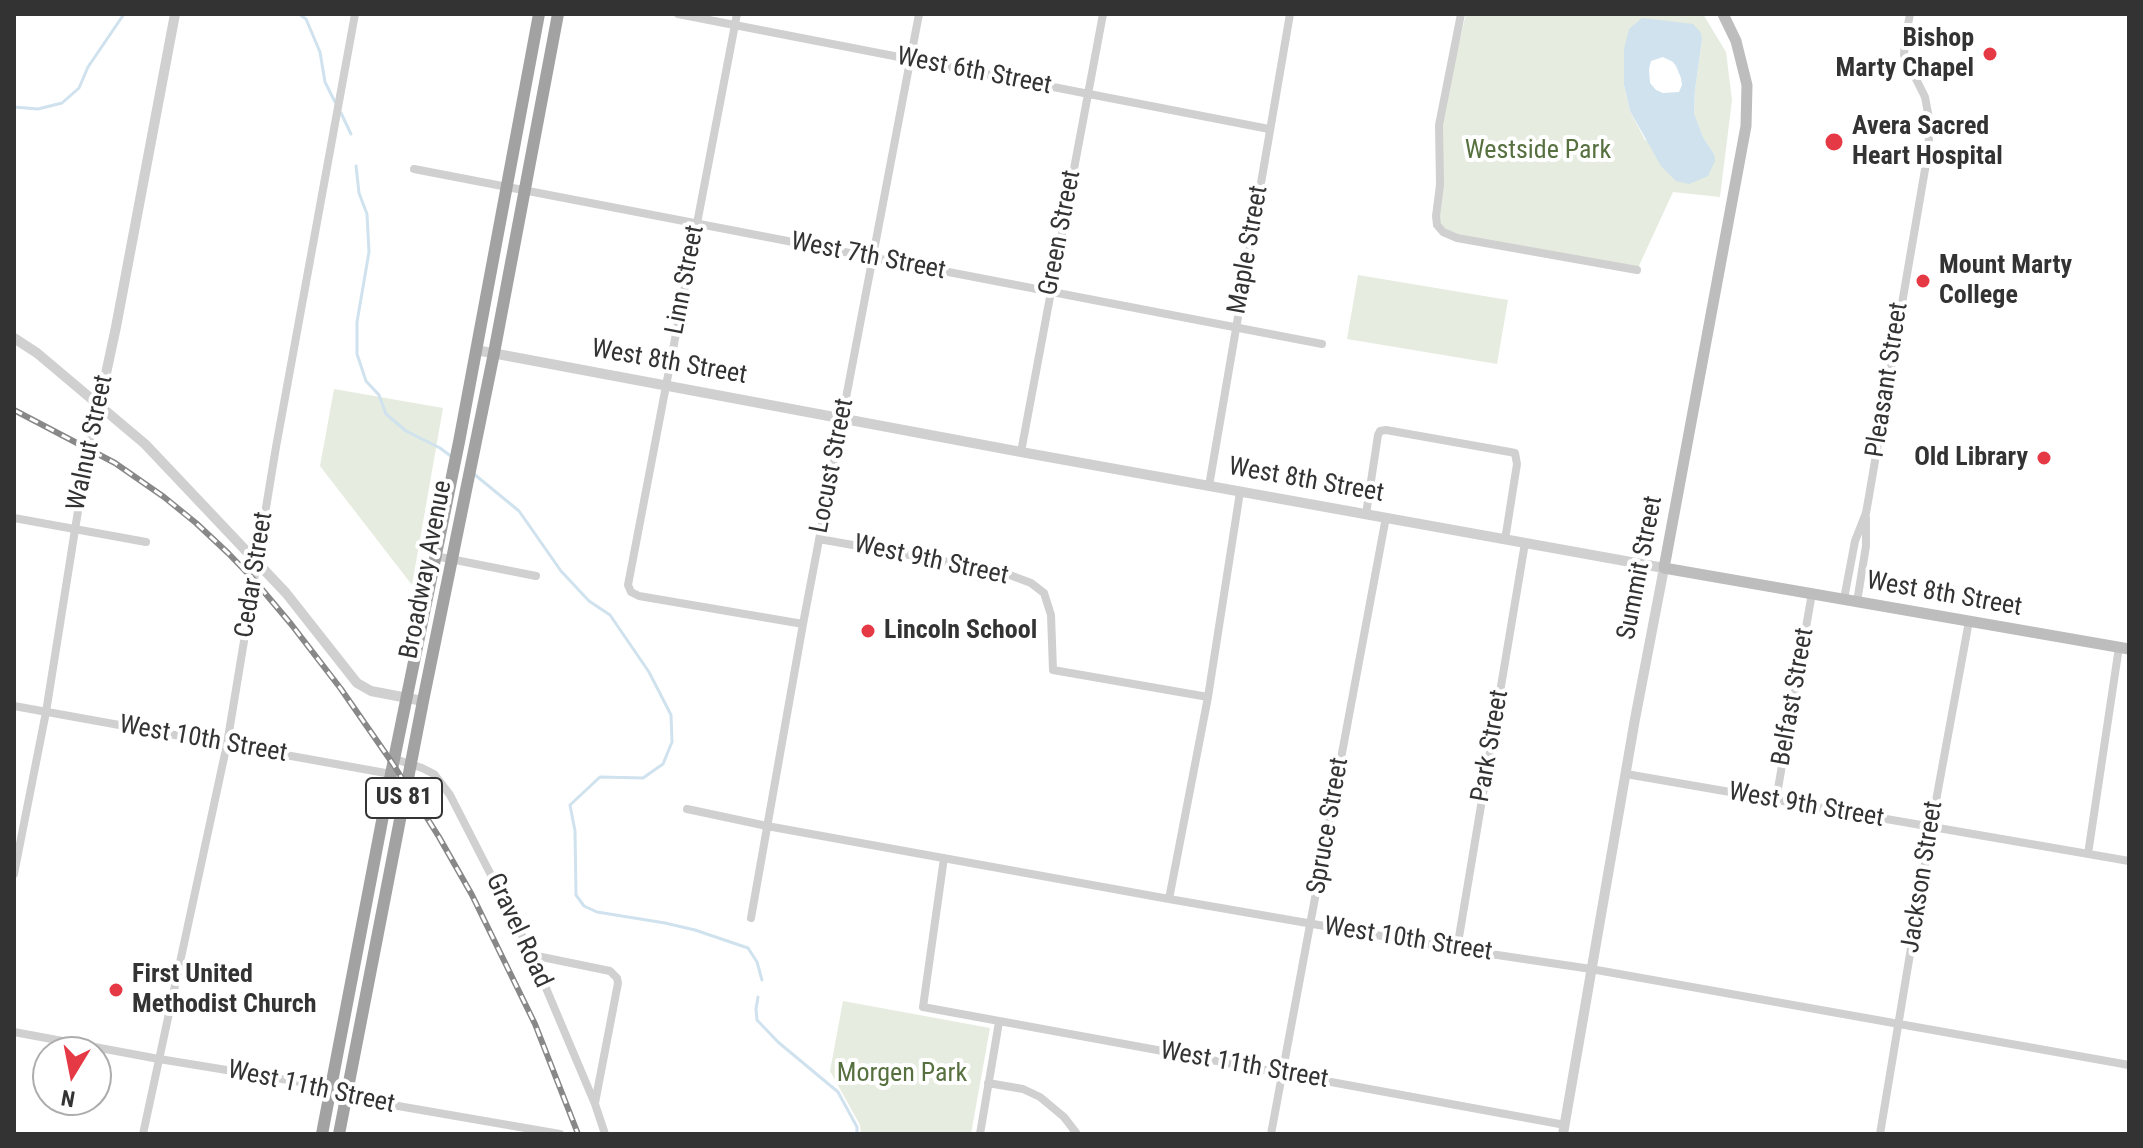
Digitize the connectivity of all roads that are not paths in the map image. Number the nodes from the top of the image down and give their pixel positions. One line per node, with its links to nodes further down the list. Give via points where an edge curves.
1 (175, 14): 30 (street, Walnut Street)
2 (355, 14): 46 (street, Cedar Street)
3 (539, 14): 18 (highway, Broadway Avenue / US 81)
4 (558, 14): 19 (highway, Broadway Avenue / US 81)
5 (678, 14): 13 (street, West 6th Street)
6 (737, 14): 13 (street, Linn Street)
7 (919, 14): 14 (street, Locust Street)
8 (1103, 14): 15 (street, Green Street)
9 (1290, 14): 16 (street, Maple Street)
10 (1461, 14): 22 (street, via 1439,125 1437,225 1457,238)
11 (1723, 14): 47 (main road, Summit Street, via 1747,85 1746,126)
12 (1910, 14): 35 (street, Pleasant Street, via 1904,55 1925,97 1928,152)
13 (735, 25): 14 (street, West 6th Street); 20 (street, Linn Street)
14 (910, 59): 15 (street, West 6th Street); 21 (street, Locust Street)
15 (1088, 94): 16 (street, West 6th Street); 23 (street, Green Street)
16 (1269, 129): 24 (street, Maple Street)
17 (414, 169): 18 (street, West 7th Street)
18 (506, 187): 19 (street, West 7th Street); 27 (highway, Broadway Avenue / US 81)
19 (524, 190): 20 (street, West 7th Street); 28 (highway, Broadway Avenue / US 81)
20 (696, 224): 21 (street, West 7th Street); 29 (street, Linn Street)
21 (872, 257): 23 (street, West 7th Street); 31 (street, Locust Street)
22 (1637, 270)
23 (1050, 292): 24 (street, West 7th Street); 32 (street, Green Street)
24 (1236, 329): 26 (street, West 7th Street); 33 (street, Maple Street)
25 (14, 338): 30 (street)
26 (1322, 344)
27 (476, 350): 28 (street, West 8th Street); 44 (highway, Broadway Avenue / US 81)
28 (494, 353): 29 (street, West 8th Street); 45 (highway, Broadway Avenue / US 81)
29 (666, 385): 31 (street, West 8th Street); 52 (street, Linn Street, via 628,585 631,592)
30 (99, 406): 39 (street, Walnut Street); 46 (street, via 145,444)
31 (843, 418): 32 (street, West 8th Street); 40 (street, Locust Street)
32 (1021, 452): 33 (street, West 8th Street)
33 (1209, 486): 34 (street, West 8th Street)
34 (1240, 492): 36 (street, West 8th Street); 55 (street)
35 (1866, 513): 50 (street, Pleasant Street, via 1866,546); 50 (street, Pleasant Street, via 1855,541)
36 (1366, 514): 37 (street, West 8th Street); 41 (street, via 1380,431 1515,453)
37 (1386, 517): 41 (street, West 8th Street); 74 (street, Spruce Street)
38 (14, 518): 39 (street)
39 (74, 528): 42 (street); 58 (street, Walnut Street)
40 (819, 539): 52 (street, Locust Street); 55 (street, West 9th Street, via 999,571 1031,583 1044,593 1051,615 1053,670)
41 (1505, 540): 43 (street, West 8th Street)
42 (146, 542)
43 (1525, 543): 47 (street, West 8th Street); 75 (street, Park Street)
44 (435, 556): 45 (street); 54 (highway, Broadway Avenue / US 81)
45 (452, 559): 48 (street); 56 (highway, Broadway Avenue / US 81)
46 (257, 561): 54 (street, via 357,683); 59 (street, Cedar Street)
47 (1664, 568): 49 (main road, West 8th Street); 63 (street, Summit Street)
48 (536, 576)
49 (1812, 593): 50 (main road, West 8th Street); 64 (street, Belfast Street)
50 (1851, 601): 51 (main road, West 8th Street)
51 (1969, 621): 53 (main road, West 8th Street); 67 (street, Jackson Street)
52 (803, 624): 66 (street, Locust Street)
53 (2124, 648): 68 (street)
54 (407, 697): 56 (street); 60 (highway, Broadway Avenue / US 81)
55 (1208, 697): 72 (street)
56 (423, 701): 61 (highway, Broadway Avenue / US 81)
57 (14, 706): 58 (street, West 10th Street)
58 (46, 712): 59 (street, West 10th Street); 71 (street, Walnut Street)
59 (227, 744): 62 (street, West 10th Street); 81 (street, Cedar Street)
60 (395, 759): 61 (street, Gravel Road); 62 (highway, Broadway Avenue / US 81)
61 (411, 765): 76 (street, Gravel Road, via 434,774 450,795); 86 (highway, Broadway Avenue / US 81)
62 (391, 774): 85 (highway, Broadway Avenue / US 81)
63 (1626, 774): 64 (street, West 9th Street); 77 (street, Summit Street)
64 (1776, 800): 67 (street, West 9th Street)
65 (687, 809): 66 (street, West 10th Street)
66 (767, 826): 69 (street, West 10th Street); 73 (street, Locust Street)
67 (1931, 828): 68 (street, West 9th Street); 79 (street, Jackson Street)
68 (2088, 854): 70 (street, West 9th Street)
69 (944, 858): 72 (street, West 10th Street); 78 (street, West 11th Street, via 923,1007)
70 (2129, 861)
71 (14, 874)
72 (1169, 899): 74 (street, West 10th Street)
73 (751, 918)
74 (1311, 924): 75 (street, West 10th Street); 83 (street, Spruce Street)
75 (1457, 949): 77 (street, West 10th Street)
76 (532, 955): 87 (street, Gravel Road); 87 (street, via 610,971 617,978)
77 (1591, 969): 79 (street, West 10th Street); 88 (street, Summit Street)
78 (999, 1022): 83 (street, West 11th Street); 84 (street)
79 (1899, 1025): 82 (street, West 10th Street); 98 (street, Jackson Street)
80 (14, 1032): 81 (street, West 11th Street)
81 (159, 1059): 85 (street, West 11th Street); 90 (street, Cedar Street)
82 (2129, 1065)
83 (1282, 1073): 88 (street, West 11th Street); 97 (street, Spruce Street)
84 (988, 1083): 95 (street); 96 (street, via 1040,1097)
85 (331, 1087): 86 (street, West 11th Street); 91 (highway, Broadway Avenue / US 81)
86 (346, 1097): 92 (highway, Broadway Avenue / US 81); 93 (street, West 11th Street)
87 (595, 1104): 89 (street, Gravel Road)
88 (1564, 1130)
89 (604, 1133): 94 (street)
90 (143, 1134)
91 (322, 1134)
92 (339, 1134)
93 (560, 1134)
94 (592, 1134)
95 (980, 1134)
96 (1077, 1134)
97 (1271, 1134)
98 (1880, 1134)

